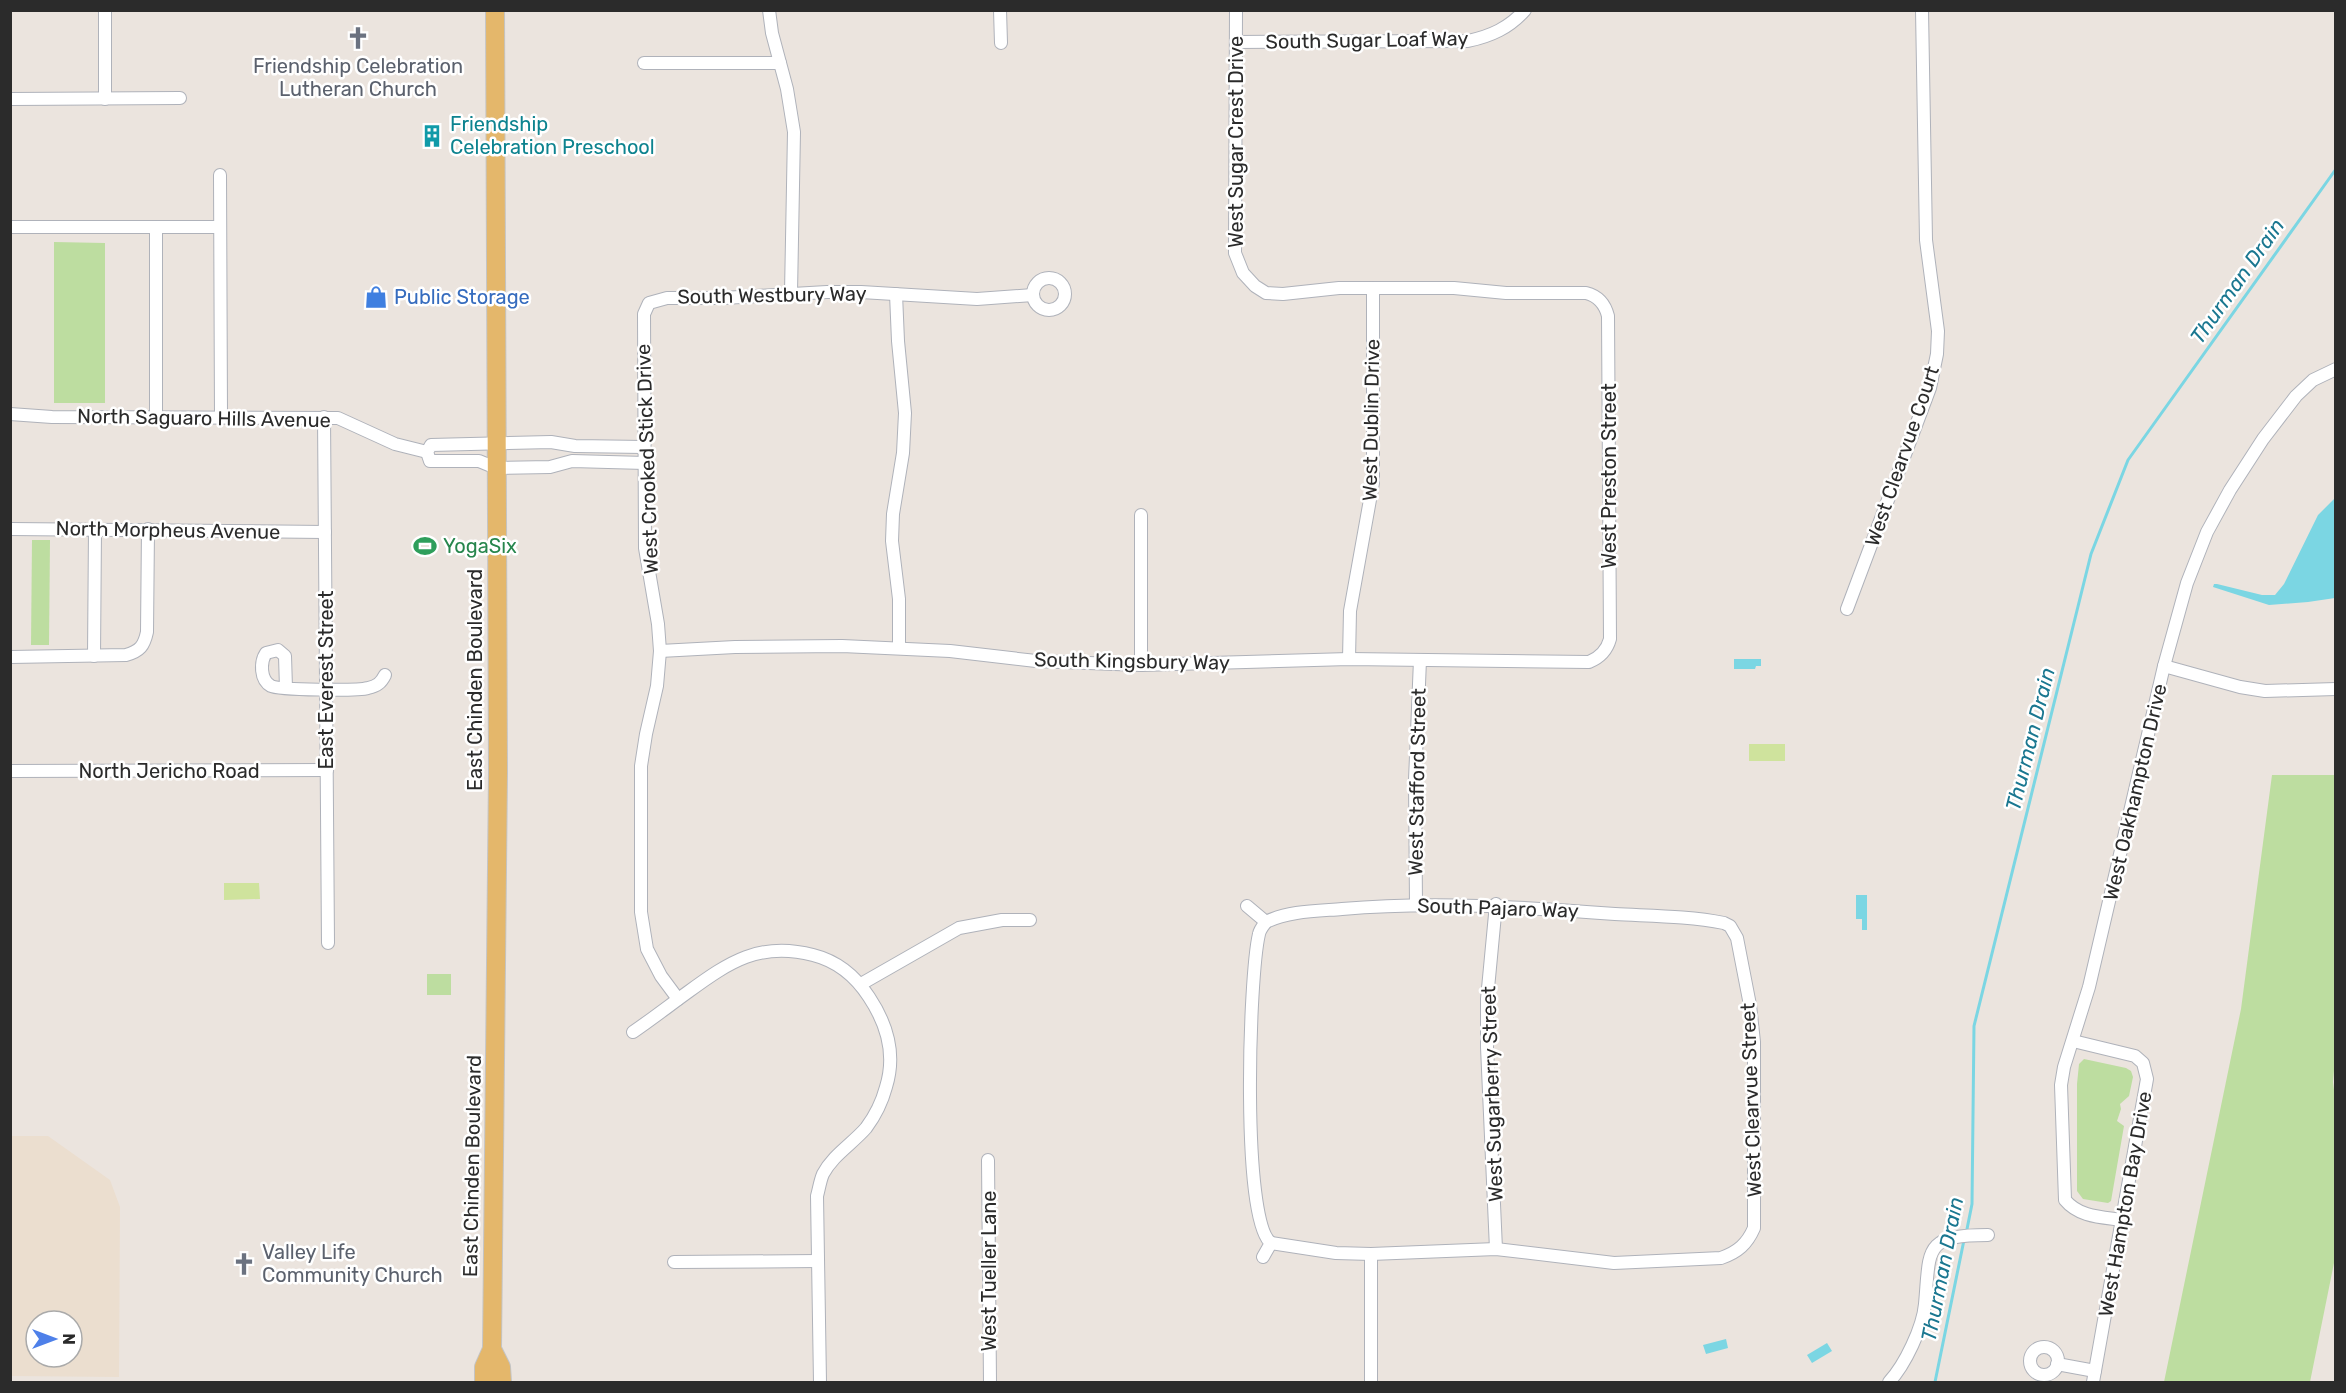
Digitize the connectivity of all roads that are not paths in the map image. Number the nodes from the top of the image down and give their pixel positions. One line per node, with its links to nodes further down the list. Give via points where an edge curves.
1 (105, 10): 14 (street)
2 (495, 10): 29 (main road, East Chinden Boulevard)
3 (770, 10): 11 (street)
4 (1000, 10): 9 (street)
5 (1236, 10): 8 (street, West Sugar Crest Drive)
6 (1525, 10): 8 (street, South Sugar Loaf Way, via 1501,30 1468,41)
7 (1922, 10): 39 (street, West Clearvue Court, via 1926,240 1937,307 1937,354 1930,388)
8 (1236, 42): 19 (street, West Sugar Crest Drive, via 1235,253 1243,273 1266,292 1283,294)
9 (1001, 44)
10 (644, 63): 11 (street)
11 (780, 63): 20 (street, via 794,132)
12 (180, 98): 14 (street)
13 (10, 99): 14 (street)
14 (105, 99)
15 (220, 175): 18 (street)
16 (10, 228): 17 (street)
17 (156, 228): 18 (street); 27 (street)
18 (220, 228): 26 (street)
19 (1373, 288): 42 (street, West Preston Street, via 1586,293 1605,306 1610,639); 45 (street, West Dublin Drive, via 1372,483 1350,611)
20 (791, 293): 21 (street, South Westbury Way); 23 (street, South Westbury Way, via 667,298)
21 (896, 294): 22 (street, South Westbury Way, via 977,299); 40 (street, via 905,413 892,541)
22 (1033, 296)
23 (649, 303): 30 (street, West Crooked Stick Drive, via 644,314)
24 (2336, 369): 48 (street, West Oakhampton Drive, via 2313,380 2296,396 2230,490 2207,532 2187,583)
25 (10, 414): 27 (street, North Saguaro Hills Avenue)
26 (221, 416): 27 (street, North Saguaro Hills Avenue); 28 (street, North Saguaro Hills Avenue)
27 (156, 417)
28 (324, 417): 31 (street, North Saguaro Hills Avenue, via 338,418 395,444); 38 (street, East Everest Street)
29 (495, 444): 30 (street, via 551,442); 31 (street, North Saguaro Hills Avenue, via 431,445); 33 (main road, East Chinden Boulevard)
30 (644, 447): 32 (street, West Crooked Stick Drive)
31 (427, 452): 33 (street, North Saguaro Hills Avenue, via 430,461 479,461)
32 (645, 463): 33 (street, via 572,461 550,467); 41 (street, West Crooked Stick Drive, via 646,560)
33 (496, 468): 75 (main road, East Chinden Boulevard, via 498,808)
34 (1141, 515): 47 (street)
35 (10, 529): 36 (street, North Morpheus Avenue)
36 (95, 529): 37 (street, North Morpheus Avenue); 43 (street)
37 (148, 529): 38 (street, North Morpheus Avenue); 43 (street, via 145,643 140,650 126,655)
38 (325, 532): 51 (street, East Everest Street)
39 (1847, 609)
40 (899, 648): 41 (street, South Kingsbury Way, via 735,646); 47 (street, South Kingsbury Way, via 1036,661)
41 (660, 651): 63 (street, West Crooked Stick Drive, via 641,766 641,912 647,949)
42 (1602, 653): 46 (street, South Kingsbury Way, via 1588,662)
43 (94, 656): 44 (street)
44 (10, 657)
45 (1349, 658): 46 (street, South Kingsbury Way); 47 (street, South Kingsbury Way)
46 (1420, 660): 56 (street, West Stafford Street, via 1415,780)
47 (1141, 665)
48 (2164, 666): 52 (street, via 2265,691); 65 (street, West Oakhampton Drive)
49 (385, 675): 51 (street, via 380,684 365,689)
50 (286, 688): 51 (street)
51 (326, 689): 53 (street, East Everest Street)
52 (2336, 689)
53 (327, 770): 54 (street, North Jericho Road); 61 (street, East Everest Street)
54 (10, 771)
55 (1496, 904): 56 (street, South Pajaro Way); 60 (street, South Pajaro Way); 70 (street, West Sugarberry Street, via 1487,999 1487,1047)
56 (1416, 905): 59 (street, South Pajaro Way, via 1322,910)
57 (1247, 906): 59 (street)
58 (1030, 920): 62 (street, via 1002,920 959,928)
59 (1266, 922): 69 (street, via 1260,932 1255,967 1249,1097 1262,1231)
60 (1730, 926): 70 (street, West Clearvue Street, via 1741,957 1754,1042 1756,1216 1749,1238 1732,1254 1721,1258 1637,1263)
61 (328, 944)
62 (861, 984): 63 (street, via 820,957 771,950 738,958); 73 (street, via 881,1014 888,1035 887,1086 879,1108 865,1128 831,1160 822,1177 818,1196)
63 (678, 999): 64 (street)
64 (633, 1032)
65 (2073, 1041): 67 (street, West Oakhampton Drive, via 2061,1085 2065,1200 2081,1213); 67 (street, West Hampton Bay Drive, via 2134,1056 2143,1063 2146,1079)
66 (988, 1160): 81 (street, West Tueller Lane)
67 (2122, 1220): 77 (street, West Hampton Bay Drive)
68 (1988, 1235): 83 (street, via 1956,1235 1938,1244 1929,1255 1923,1319)
69 (1271, 1243): 71 (street); 72 (street)
70 (1496, 1249): 71 (street)
71 (1371, 1254): 82 (street)
72 (1263, 1257)
73 (818, 1261): 74 (street); 80 (street)
74 (674, 1262)
75 (492, 1349): 78 (main road, East Chinden Boulevard, via 484,1367); 79 (main road, East Chinden Boulevard, via 501,1367)
76 (2057, 1364): 77 (street)
77 (2094, 1377)
78 (484, 1383)
79 (502, 1383)
80 (820, 1383)
81 (990, 1383)
82 (1371, 1383)
83 (1889, 1383)

